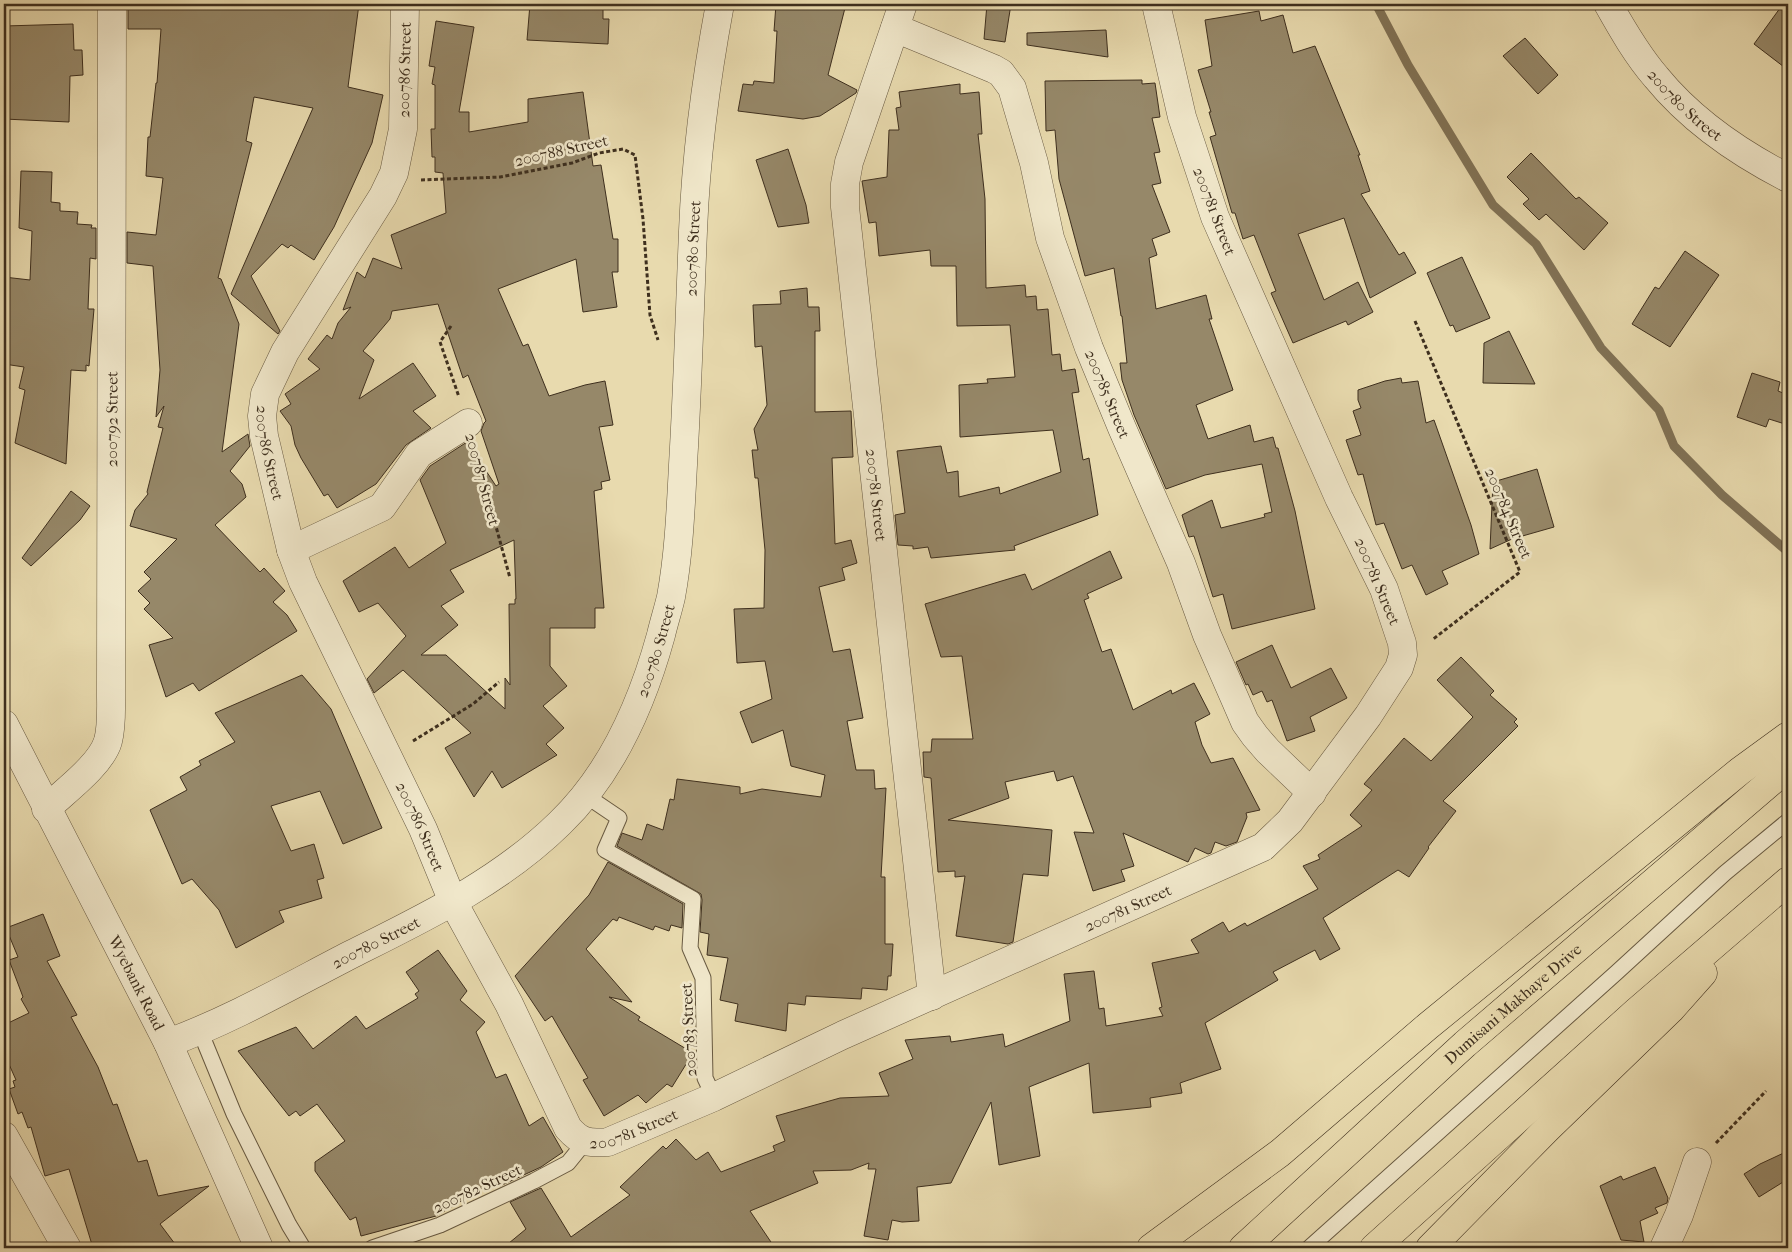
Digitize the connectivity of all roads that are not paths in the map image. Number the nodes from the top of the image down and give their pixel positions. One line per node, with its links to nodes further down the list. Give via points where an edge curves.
1 (112, 4): 15 (street, 200792 Street, via 110,727 106,748 99,760)
2 (405, 4): 9 (street, 200786 Street, via 403,129 391,180 285,352 266,394 262,416 264,436)
3 (720, 4): 14 (street, 200780 Street, via 701,126 693,228 680,519 671,597 636,709 614,753)
4 (1156, 4): 13 (street, 200781 Street, via 1182,117 1215,217 1335,489 1384,588 1402,643 1399,668)
5 (1608, 4): 7 (street, 200780 Street, via 1655,77 1688,112 1760,164)
6 (899, 16): 13 (street, 200785 Street, via 1001,73 1012,88 1063,277 1122,428 1181,563 1207,635 1245,722 1268,751); 19 (street, 200781 Street, via 849,162 845,207)
7 (1788, 178)
8 (468, 423): 9 (street, 200787 Street, via 419,454 382,507)
9 (291, 550): 18 (street, 200786 Street, via 323,625 423,829)
10 (4, 724): 15 (street, Wyebank Road)
11 (1788, 736): 30 (main road, via 1740,771 1428,1026 1280,1153)
12 (1788, 767): 31 (main road, Dumisani Makhaye Drive, via 1465,1044)
13 (1312, 793): 19 (street, 200781 Street, via 1290,822 1263,847)
14 (585, 795): 18 (street, 200780 Street, via 561,822 508,868); 22 (lane, 200783 Street, via 620,818 605,850 693,899 690,948 704,978 705,1078)
15 (46, 809): 21 (street, Wyebank Road)
16 (1788, 821): 32 (lane, via 1725,873)
17 (1783, 886): 33 (main road, via 1628,1019); 34 (main road, via 1671,1009)
18 (453, 902): 20 (street, 200780 Street); 24 (street, 200781 Street, via 509,1004 568,1128)
19 (932, 996): 22 (street, 200781 Street)
20 (200, 1032): 21 (street, 200780 Street); 28 (lane, via 234,1114 288,1225)
21 (168, 1044): 27 (street, Wyebank Road)
22 (714, 1097): 24 (street, 200781 Street, via 608,1142)
23 (4, 1136): 26 (street)
24 (585, 1142): 29 (lane, 200782 Street, via 568,1163 534,1181 440,1225)
25 (1697, 1162): 35 (street)
26 (67, 1248)
27 (259, 1248)
28 (303, 1248)
29 (372, 1248)
30 (1151, 1248)
31 (1244, 1248)
32 (1309, 1248)
33 (1374, 1248)
34 (1430, 1248)
35 (1664, 1248)

